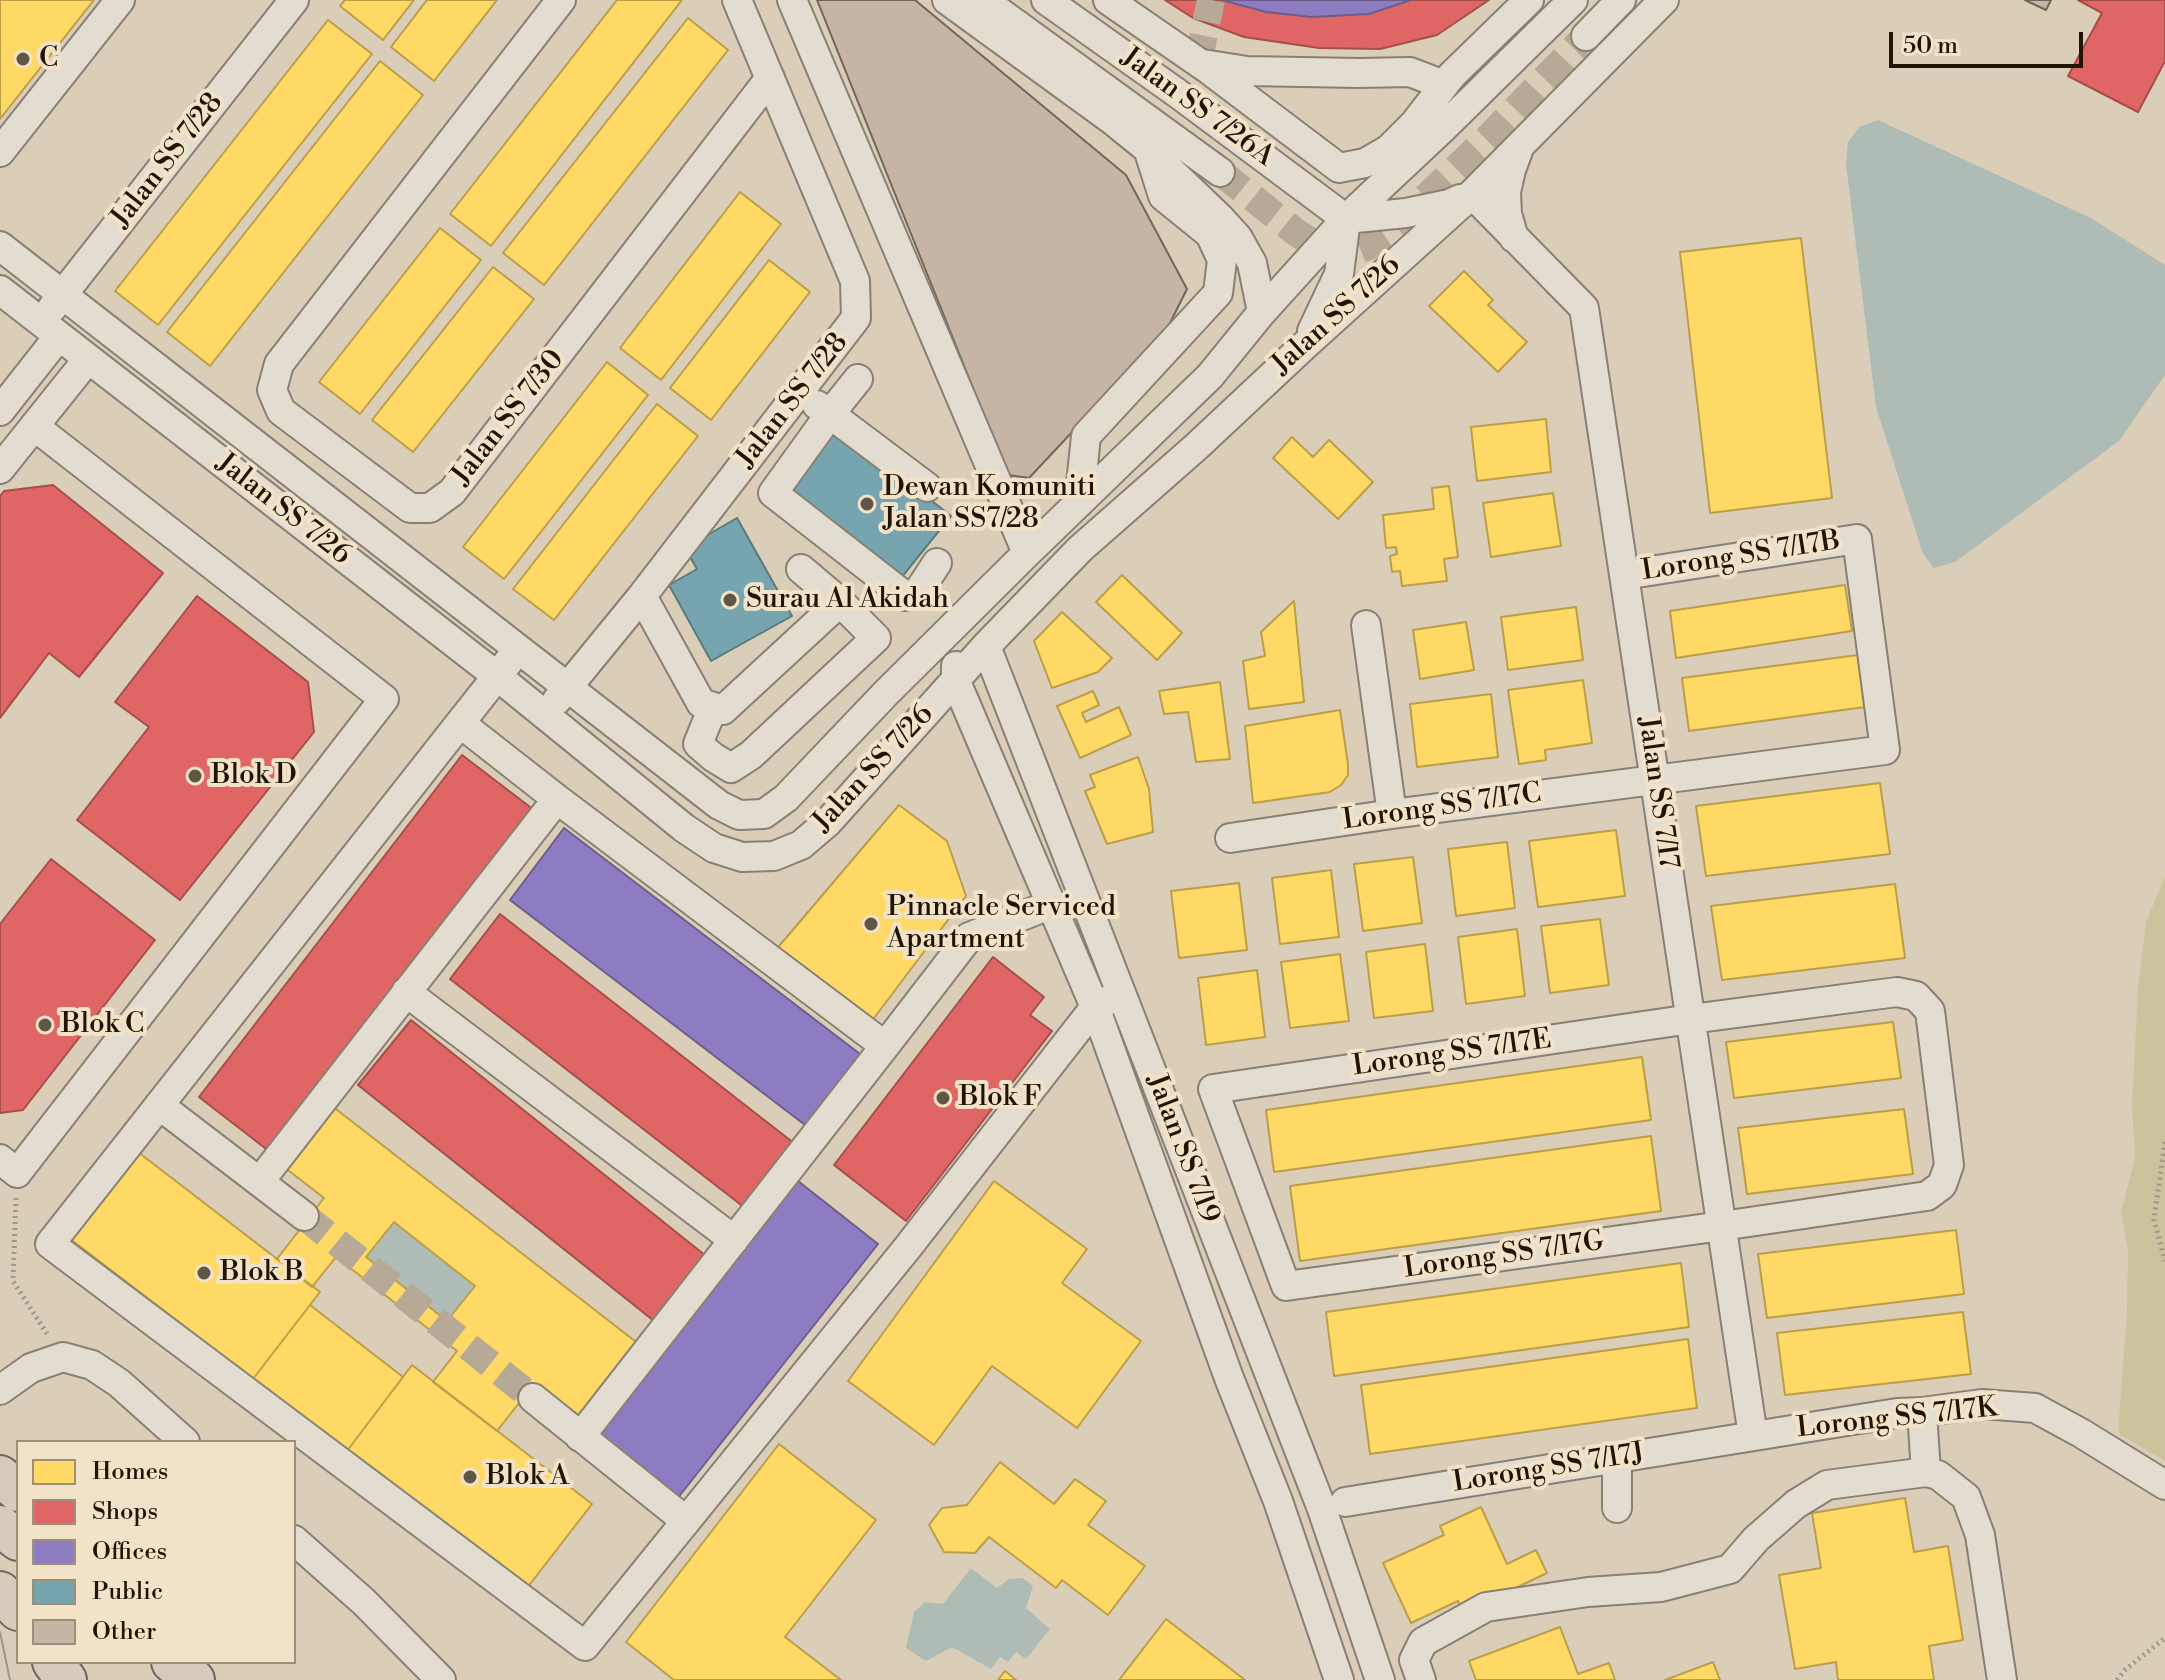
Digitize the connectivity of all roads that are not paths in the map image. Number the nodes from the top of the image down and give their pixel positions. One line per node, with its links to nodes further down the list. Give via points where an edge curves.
1 (120, 0): 21 (street)
2 (294, 0): 29 (street, Jalan SS 7/28)
3 (561, 0): 16 (street, Jalan SS 7/30, via 279,364 272,390 281,411 410,508 430,508 452,492)
4 (737, 0): 16 (street, Jalan SS 7/28)
5 (792, 0): 42 (street)
6 (947, 0): 20 (street)
7 (983, 0): 22 (street, Jalan SS 7/26A)
8 (1046, 0): 18 (street, Jalan SS 7/26A)
9 (1108, 0): 15 (street)
10 (1529, 0): 17 (street)
11 (1573, 0): 24 (street, Jalan SS 7/26)
12 (1621, 0): 14 (street)
13 (1664, 0): 19 (street, Jalan SS 7/26)
14 (1586, 36)
15 (1198, 63): 17 (street, via 1247,71 1410,72); 17 (street, via 1339,168 1365,163 1389,149); 18 (street)
16 (770, 78): 35 (street, Jalan SS 7/28, via 855,281 856,318)
17 (1444, 85)
18 (1177, 93): 24 (street, Jalan SS 7/26A)
19 (1520, 146): 23 (street, Jalan SS 7/26); 26 (street, via 1506,192)
20 (1149, 150): 30 (street, via 1238,238 1252,263); 41 (street, via 1163,196 1210,234 1222,260 1218,293 1086,436)
21 (0, 152)
22 (1220, 172)
23 (1472, 194): 24 (street, via 1406,213); 25 (street, Jalan SS 7/26); 26 (street, Jalan SS 7/17)
24 (1346, 219): 30 (street, Jalan SS 7/26); 32 (street, via 1339,274)
25 (1423, 237): 26 (street, via 1472,225); 32 (street, Jalan SS 7/26)
26 (1515, 239): 45 (street, Jalan SS 7/17, via 1584,308)
27 (0, 246): 29 (street, Jalan SS 7/26)
28 (0, 290): 31 (street, Jalan SS 7/26)
29 (62, 295): 31 (street, Jalan SS 7/28); 51 (street, Jalan SS 7/26)
30 (1262, 312): 41 (street, Jalan SS 7/26, via 1210,376)
31 (50, 329): 33 (street, Jalan SS 7/26); 36 (street, Jalan SS 7/28)
32 (1305, 345): 50 (street, Jalan SS 7/26)
33 (88, 359): 38 (street); 53 (street, Jalan SS 7/26)
34 (858, 379): 37 (street)
35 (799, 394): 37 (street); 46 (street, Jalan SS 7/28)
36 (0, 411)
37 (830, 414): 40 (street); 43 (street, via 773,493 905,596 918,592)
38 (34, 426): 39 (street); 71 (street, via 384,699)
39 (0, 469)
40 (927, 487)
41 (1079, 503): 42 (street, Jalan SS 7/26)
42 (1027, 553): 48 (street, Jalan SS 7/26)
43 (937, 563)
44 (801, 569): 47 (street)
45 (1624, 575): 59 (street, Lorong SS 7/17B, via 1857,539); 60 (street, Jalan SS 7/17)
46 (642, 596): 55 (street, Jalan SS 7/28); 56 (street, via 701,703)
47 (840, 602): 56 (street, via 723,710); 56 (street, via 876,638 731,768 698,744)
48 (967, 614): 50 (street, Jalan SS 7/19); 52 (street, Jalan SS 7/26)
49 (1366, 625): 62 (street)
50 (972, 647): 52 (street); 54 (street, Jalan SS 7/19, via 956,662); 66 (street, Jalan SS 7/19)
51 (519, 648): 53 (street); 55 (street, Jalan SS 7/26)
52 (924, 656): 55 (street, Jalan SS 7/26, via 786,798 764,814 739,815 719,805)
53 (497, 676): 57 (street, Jalan SS 7/26); 58 (street)
54 (956, 682): 57 (street, Jalan SS 7/26, via 828,822 801,845 774,856 742,857 714,848); 64 (street, Jalan SS 7/19)
55 (567, 688): 57 (street, Jalan SS 7/28)
56 (713, 707)
57 (546, 715)
58 (460, 723): 61 (street); 70 (street)
59 (1885, 750): 60 (street, Lorong SS 7/17C)
60 (1655, 780): 62 (street, Lorong SS 7/17C); 68 (street, Jalan SS 7/17)
61 (557, 799): 65 (street); 69 (street)
62 (1392, 814): 63 (street, Lorong SS 7/17C)
63 (1230, 838)
64 (1052, 904): 67 (street, Jalan SS 7/19); 69 (street, via 969,937)
65 (406, 992): 72 (street); 76 (street)
66 (1121, 994): 67 (street); 78 (street, Jalan SS 7/19)
67 (1095, 1007): 80 (street, Jalan SS 7/19); 93 (street)
68 (1691, 1019): 73 (street, Lorong SS 7/17E, via 1897,992 1916,996 1930,1011 1949,1165 1942,1185); 75 (street, Jalan SS 7/17); 77 (street, Lorong SS 7/17E, via 1213,1089)
69 (885, 1046): 76 (street)
70 (159, 1105): 72 (street); 93 (street, via 50,1244 585,1646)
71 (9, 1166)
72 (260, 1181): 74 (street)
73 (1927, 1196): 75 (street, Lorong SS 7/17G)
74 (304, 1216)
75 (1722, 1226): 77 (street, Lorong SS 7/17G); 83 (street, Jalan SS 7/17)
76 (734, 1240): 84 (street)
77 (1286, 1286)
78 (1266, 1363): 80 (street); 105 (street, Jalan SS 7/19)
79 (5, 1378): 85 (street, via 63,1357 92,1365)
80 (1229, 1378): 104 (street, Jalan SS 7/19)
81 (533, 1398): 84 (street)
82 (1922, 1412): 83 (street, Lorong SS 7/17K); 87 (street); 89 (street, Lorong SS 7/17K, via 1982,1404 2035,1408)
83 (1753, 1436): 86 (street, Lorong SS 7/17J)
84 (580, 1437): 93 (street)
85 (183, 1440)
86 (1617, 1459): 91 (street, Lorong SS 7/17J); 92 (street)
87 (1926, 1472): 106 (street, via 1827,1485 1796,1504 1730,1569 1661,1587 1486,1607 1423,1642 1414,1660); 107 (street, via 1966,1497 1980,1535)
88 (0, 1476): 90 (highway)
89 (2165, 1485)
90 (16, 1489)
91 (1345, 1502)
92 (1617, 1508)
93 (686, 1521)
94 (0, 1526): 95 (highway)
95 (16, 1538)
96 (296, 1542): 103 (street)
97 (0, 1592): 98 (highway)
98 (16, 1608)
99 (174, 1664): 101 (highway)
100 (195, 1664): 102 (highway)
101 (194, 1680)
102 (211, 1680)
103 (441, 1680)
104 (1339, 1680)
105 (1380, 1680)
106 (1421, 1680)
107 (2002, 1680)

